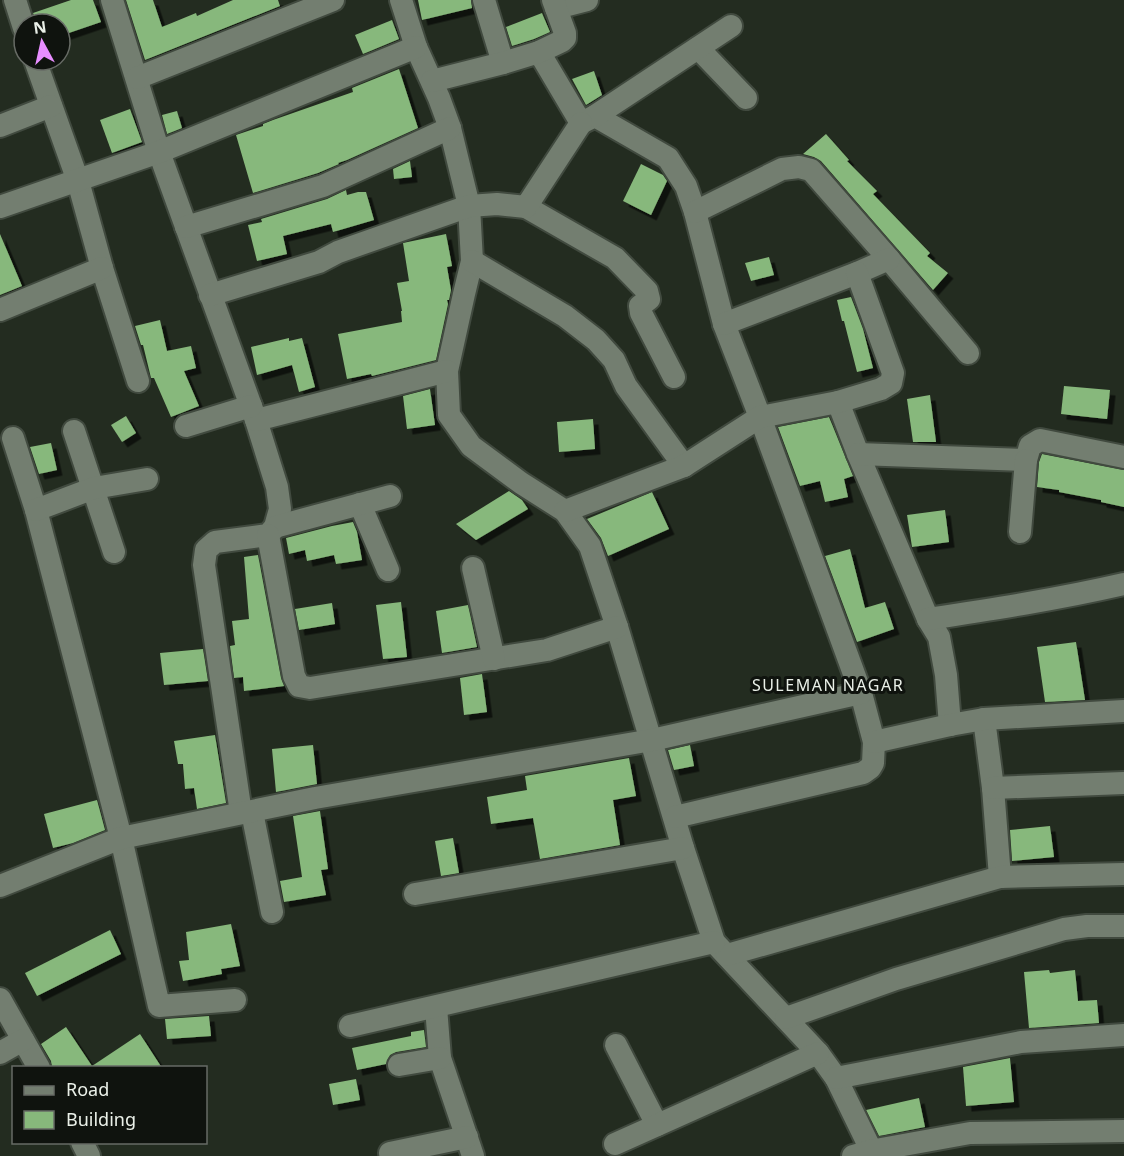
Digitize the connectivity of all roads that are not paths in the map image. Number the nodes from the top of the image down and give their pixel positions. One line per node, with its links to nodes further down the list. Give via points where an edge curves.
1 (112, 0): 13 (street)
2 (333, 0): 13 (street)
3 (401, 0): 8 (street)
4 (484, 0): 11 (street)
5 (587, 0): 6 (street)
6 (555, 4): 10 (street, via 565,38)
7 (731, 26): 9 (street)
8 (416, 47): 14 (street); 20 (street)
9 (698, 48): 15 (street); 17 (street)
10 (539, 52): 11 (street); 17 (street)
11 (504, 63): 14 (street)
12 (39, 72): 16 (street)
13 (137, 78): 20 (street)
14 (432, 81): 19 (street)
15 (746, 98)
16 (51, 106): 18 (street); 21 (street)
17 (588, 120): 24 (street); 25 (street, via 668,158 686,186)
18 (0, 126)
19 (450, 128): 22 (street); 26 (street, via 323,186)
20 (159, 152): 21 (street); 26 (street)
21 (78, 181): 23 (street); 29 (street)
22 (469, 206): 24 (street); 28 (street); 31 (street, via 319,262)
23 (0, 207)
24 (526, 207): 36 (street, via 615,258 647,291 649,299 640,306 641,313)
25 (695, 212): 27 (street, via 782,170 799,167 811,170); 33 (street)
26 (186, 227): 31 (street)
27 (889, 259): 30 (street); 34 (street)
28 (472, 261): 35 (street); 47 (street, via 565,316 596,340 614,360 626,386)
29 (102, 268): 32 (street); 37 (street)
30 (857, 273): 33 (street); 38 (street, via 893,374 891,383 881,389)
31 (210, 295): 39 (street)
32 (0, 310)
33 (724, 324): 40 (street)
34 (968, 353)
35 (447, 372): 39 (street); 53 (street, via 449,415 471,446)
36 (674, 377)
37 (138, 381)
38 (838, 402): 40 (street); 44 (street)
39 (254, 413): 41 (street); 54 (street, via 277,487 280,508)
40 (760, 417): 47 (street); 63 (street)
41 (186, 426)
42 (74, 431): 49 (street)
43 (14, 438): 52 (street)
44 (858, 454): 46 (street); 60 (street)
45 (1124, 457): 46 (street, via 1040,440 1030,446)
46 (1026, 460): 55 (street)
47 (684, 466): 53 (street)
48 (147, 479): 49 (street)
49 (94, 488): 52 (street); 56 (street)
50 (390, 496): 51 (street)
51 (360, 504): 54 (street); 58 (street)
52 (36, 510): 73 (street)
53 (565, 511): 61 (street, via 590,546)
54 (271, 531): 62 (street, via 294,676 299,686 310,688); 71 (street, via 215,542 206,550 204,565)
55 (1020, 532)
56 (114, 552)
57 (473, 568): 62 (street)
58 (387, 570)
59 (1124, 584): 60 (street)
60 (928, 619): 66 (street, via 939,637)
61 (617, 627): 62 (street, via 547,650); 67 (street)
62 (494, 659)
63 (861, 693): 67 (street); 68 (street)
64 (1124, 711): 65 (street)
65 (984, 720): 66 (street); 70 (street)
66 (950, 725): 68 (street)
67 (652, 740): 71 (street); 72 (street)
68 (874, 742): 72 (street, via 873,763 862,773)
69 (1124, 783): 70 (street)
70 (993, 788): 76 (street)
71 (246, 812): 73 (street); 79 (street)
72 (675, 817): 74 (street)
73 (121, 838): 77 (street); 83 (street, via 159,1006)
74 (683, 848): 78 (street); 81 (street)
75 (1124, 874): 76 (street)
76 (1000, 877): 81 (street)
77 (0, 886)
78 (415, 894)
79 (272, 912)
80 (1124, 926): 85 (street, via 1064,930 896,979)
81 (720, 948): 84 (street); 85 (street)
82 (0, 999): 88 (street)
83 (235, 1000)
84 (436, 1007): 86 (street); 92 (street)
85 (786, 1018): 91 (street)
86 (350, 1026)
87 (1124, 1035): 95 (street, via 1021,1042)
88 (23, 1040): 90 (street); 94 (street)
89 (616, 1045): 96 (street)
90 (0, 1053)
91 (818, 1053): 95 (street); 96 (street)
92 (440, 1058): 93 (street); 99 (street)
93 (399, 1065)
94 (38, 1066)
95 (836, 1078): 101 (street)
96 (657, 1125): 98 (street)
97 (1124, 1131): 101 (street, via 970,1133)
98 (615, 1144)
99 (470, 1147): 100 (street)
100 (390, 1153)
101 (866, 1154)

